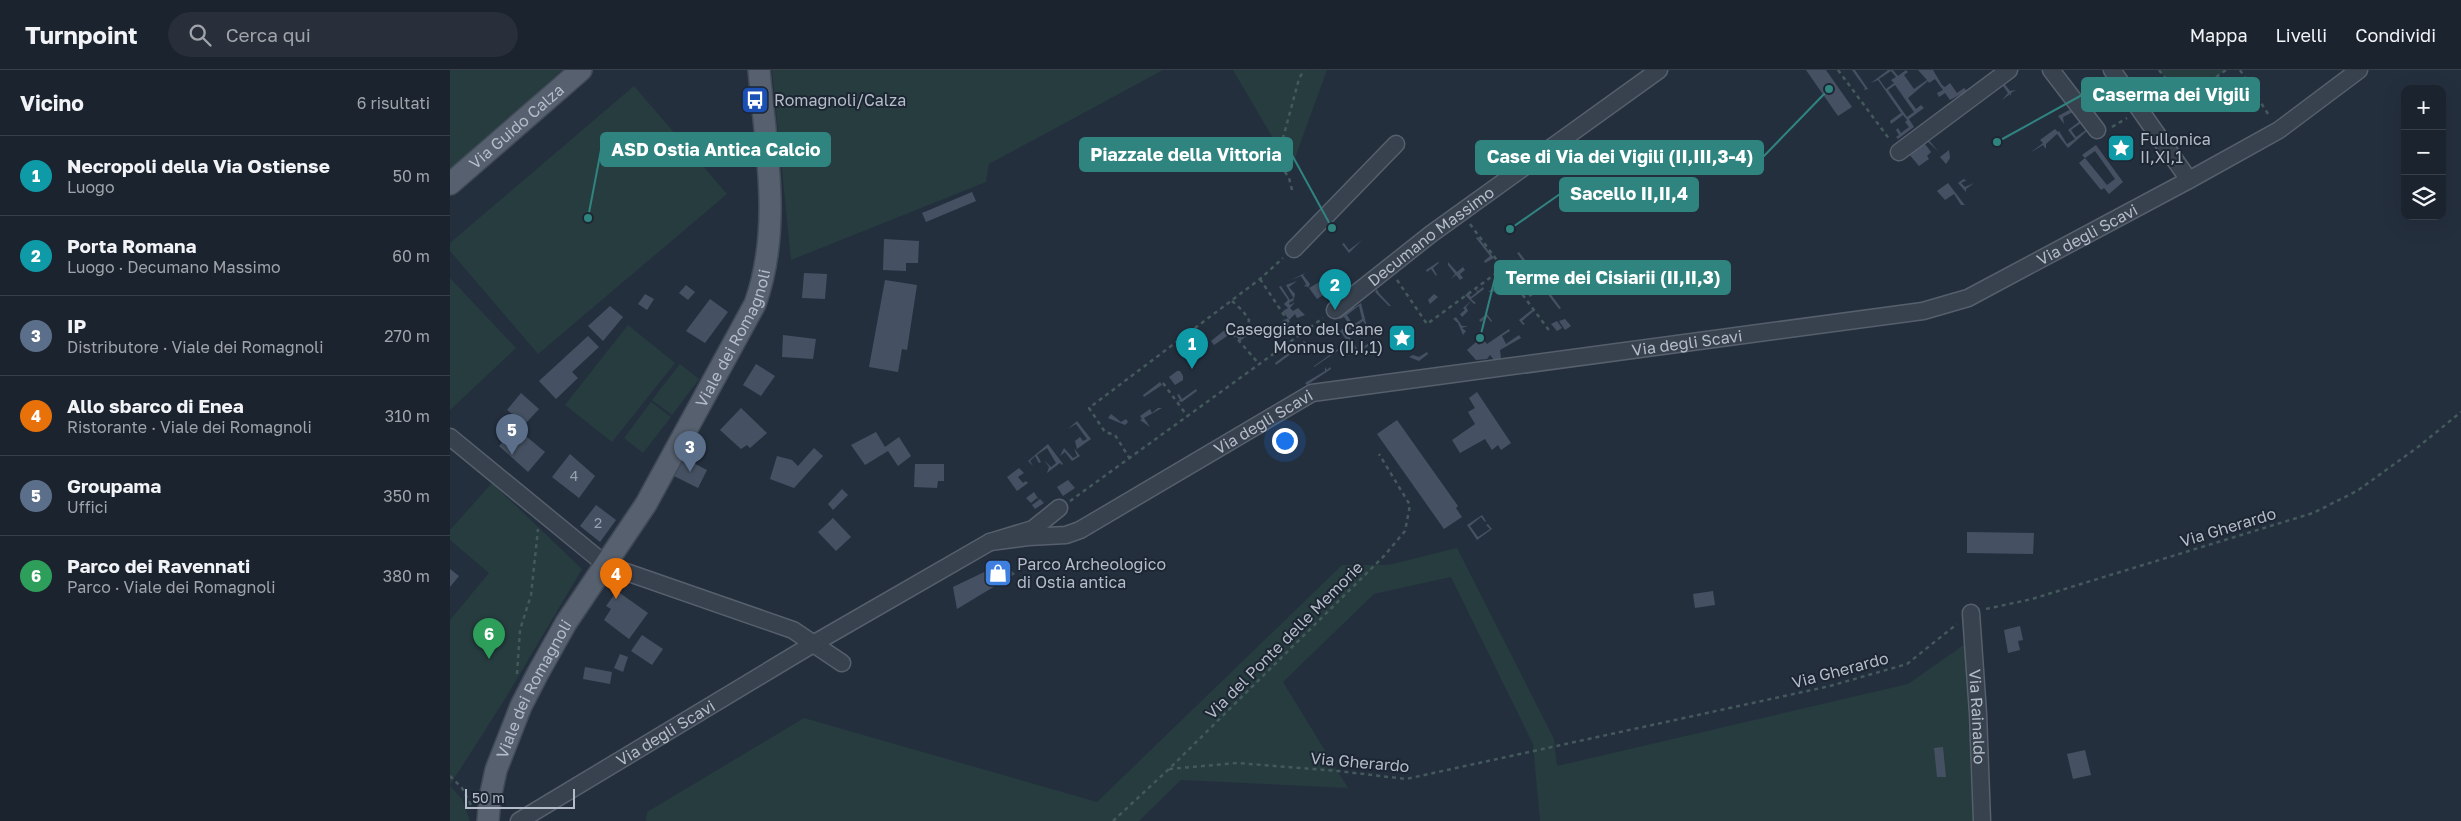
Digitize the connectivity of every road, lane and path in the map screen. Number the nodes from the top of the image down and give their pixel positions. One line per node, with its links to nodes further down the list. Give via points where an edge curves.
1 (581, 70): 19 (main road, Via Guido Calza)
2 (759, 70): 40 (main road, Viale dei Romagnoli, via 771,216 763,281 750,315 651,496)
3 (1304, 70): 20 (path, via 1277,160 1289,178)
4 (1659, 70): 21 (street, Decumano Massimo)
5 (1838, 70): 17 (path)
6 (2009, 70): 17 (street)
7 (2051, 70): 14 (street)
8 (2112, 70): 13 (street)
9 (2159, 70): 10 (path, via 2183,101)
10 (2226, 70)
11 (2240, 70): 15 (path)
12 (2359, 70): 15 (street, Via degli Scavi)
13 (2140, 109): 14 (path, via 2116,126); 18 (street)
14 (2097, 130)
15 (2279, 130): 18 (street, Via degli Scavi)
16 (1396, 144): 22 (street)
17 (1899, 152)
18 (2189, 180): 39 (street, Via degli Scavi, via 1968,298 1922,311 1312,393 1080,530 1066,535)
19 (450, 184)
20 (1292, 190)
21 (1461, 212): 23 (street, Decumano Massimo); 24 (path)
22 (1294, 249): 25 (path)
23 (1387, 266): 24 (path, via 1428,324); 27 (street, Decumano Massimo)
24 (1502, 269): 28 (path)
25 (1260, 279): 26 (path); 29 (path)
26 (1231, 300): 30 (path, via 1249,320 1247,330 1234,335); 36 (path, via 1088,408 1104,432 1115,435)
27 (1335, 310): 29 (path)
28 (1551, 333)
29 (1298, 336): 30 (path)
30 (1259, 364): 33 (path)
31 (1163, 384): 33 (path)
32 (2461, 412): 41 (path, Via Gherardo, via 2357,491 2313,513 2032,599)
33 (1188, 417): 36 (path)
34 (450, 436): 38 (street)
35 (1380, 454): 45 (path, Via del Ponte delle Memorie, via 1410,505 1405,531 1384,556)
36 (1130, 459): 37 (path)
37 (1059, 508): 39 (street, Via degli Scavi, via 1033,529)
38 (540, 510): 40 (street); 44 (path, via 532,595 520,630)
39 (990, 542): 42 (street, Via degli Scavi)
40 (606, 565): 42 (street, via 793,630); 47 (main road, Viale dei Romagnoli, via 561,632 521,706 496,770 490,798)
41 (1971, 613): 45 (path, Via Gherardo, via 1907,664 1830,686 1406,780 1238,763); 50 (street, Via Rainaldo)
42 (813, 644): 43 (street); 48 (street, Via degli Scavi)
43 (842, 663)
44 (516, 678)
45 (1170, 769): 49 (path, Via del Ponte delle Memorie)
46 (450, 776): 47 (path)
47 (480, 815)
48 (519, 821)
49 (1112, 821)
50 (1982, 821)

